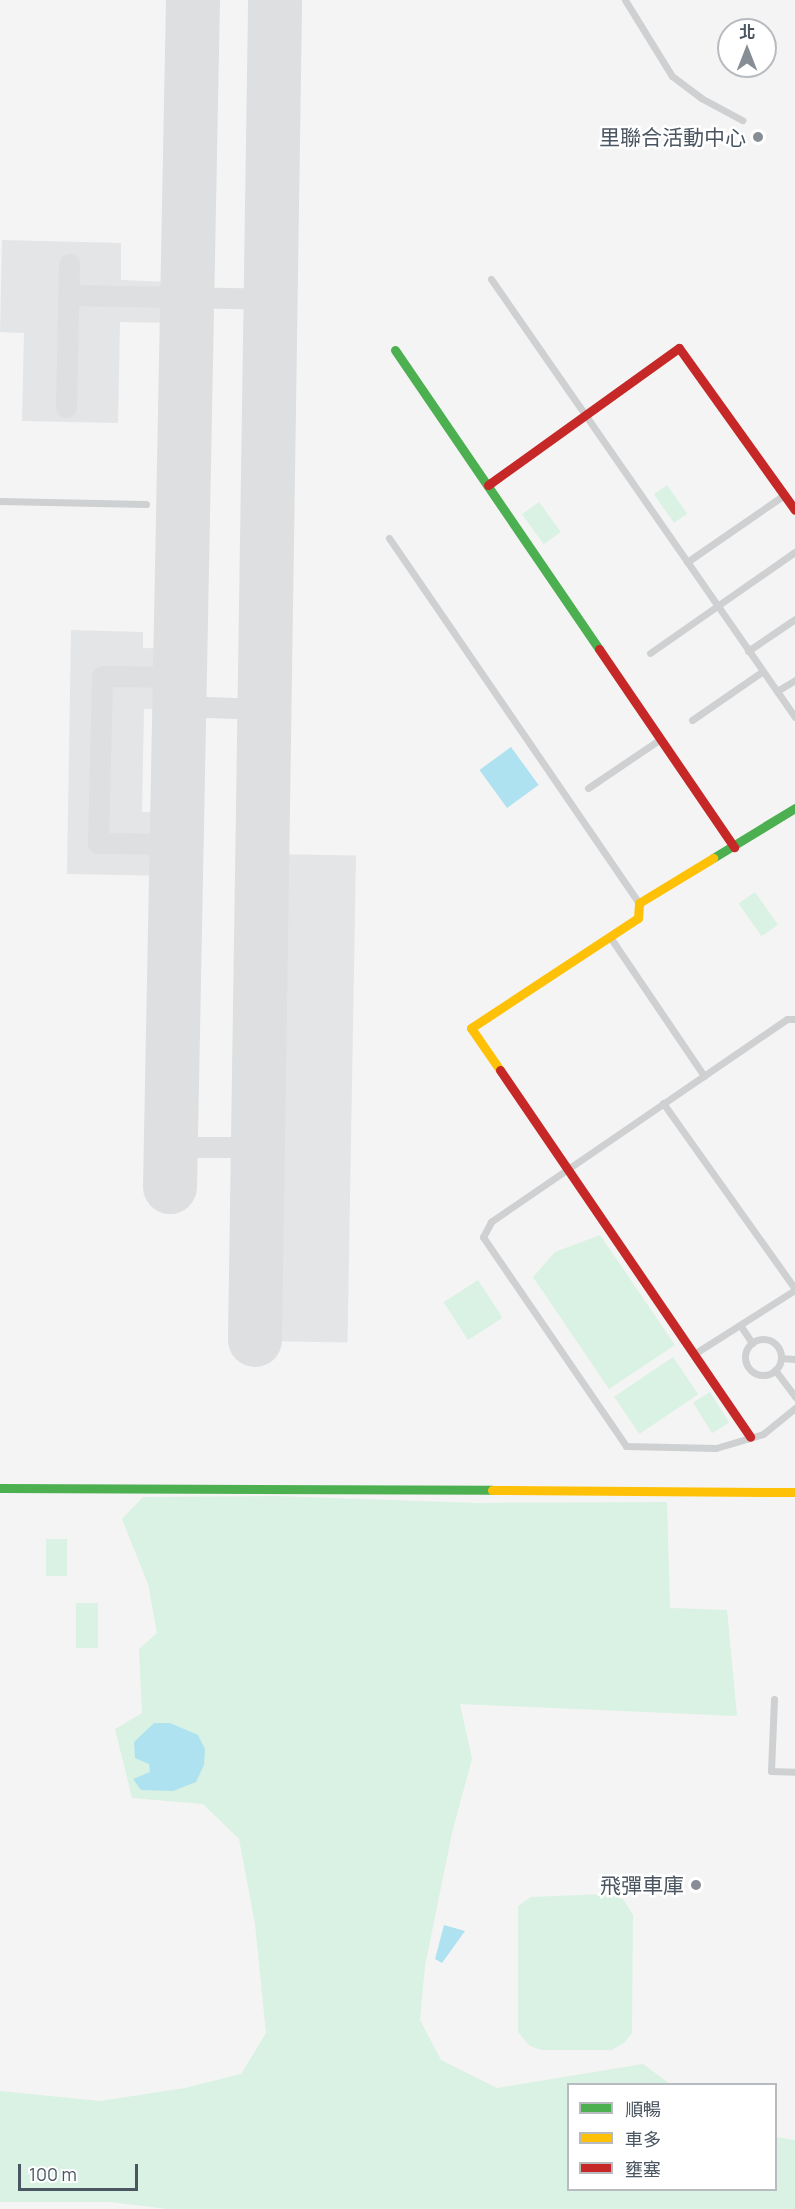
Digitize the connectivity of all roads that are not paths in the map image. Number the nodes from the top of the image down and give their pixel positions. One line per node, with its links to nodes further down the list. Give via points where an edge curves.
1 (625, 0): 2 (street, via 672,76 700,98)
2 (742, 120)
3 (491, 279): 5 (street)
4 (395, 350): 6 (street)
5 (585, 416): 6 (street); 7 (street, via 679,348); 13 (street)
6 (488, 485): 23 (street)
7 (784, 495): 10 (street); 13 (street)
8 (0, 501): 9 (street)
9 (146, 504)
10 (795, 510)
11 (389, 538): 27 (street)
12 (795, 552): 14 (street)
13 (687, 561): 14 (street)
14 (718, 606): 16 (street); 17 (street)
15 (795, 619): 16 (street)
16 (748, 651): 18 (street)
17 (650, 653)
18 (764, 671): 20 (street); 22 (street)
19 (795, 680): 20 (street)
20 (777, 691): 21 (street)
21 (795, 717)
22 (692, 720)
23 (659, 740): 24 (street); 26 (street)
24 (588, 788)
25 (795, 808): 26 (street)
26 (734, 847): 27 (street)
27 (639, 903): 28 (street, via 638,918)
28 (610, 937): 30 (street); 32 (street, via 471,1028)
29 (795, 1019): 30 (street, via 787,1019)
30 (704, 1076): 31 (street)
31 (663, 1103): 32 (street); 33 (street)
32 (568, 1170): 36 (street); 42 (street, via 491,1222 483,1237 626,1446 716,1448)
33 (795, 1289): 34 (street)
34 (740, 1325): 35 (street); 36 (street)
35 (752, 1343): 37 (street, via 763,1339 774,1342); 39 (street, via 746,1352 750,1368 765,1374)
36 (694, 1354): 42 (street)
37 (781, 1358): 38 (street); 39 (street)
38 (795, 1359)
39 (775, 1370): 40 (street)
40 (795, 1397)
41 (795, 1408): 42 (street, via 763,1434)
42 (750, 1437)
43 (0, 1488): 44 (street)
44 (795, 1492)
45 (774, 1699): 46 (street, via 771,1772)
46 (795, 1772)

